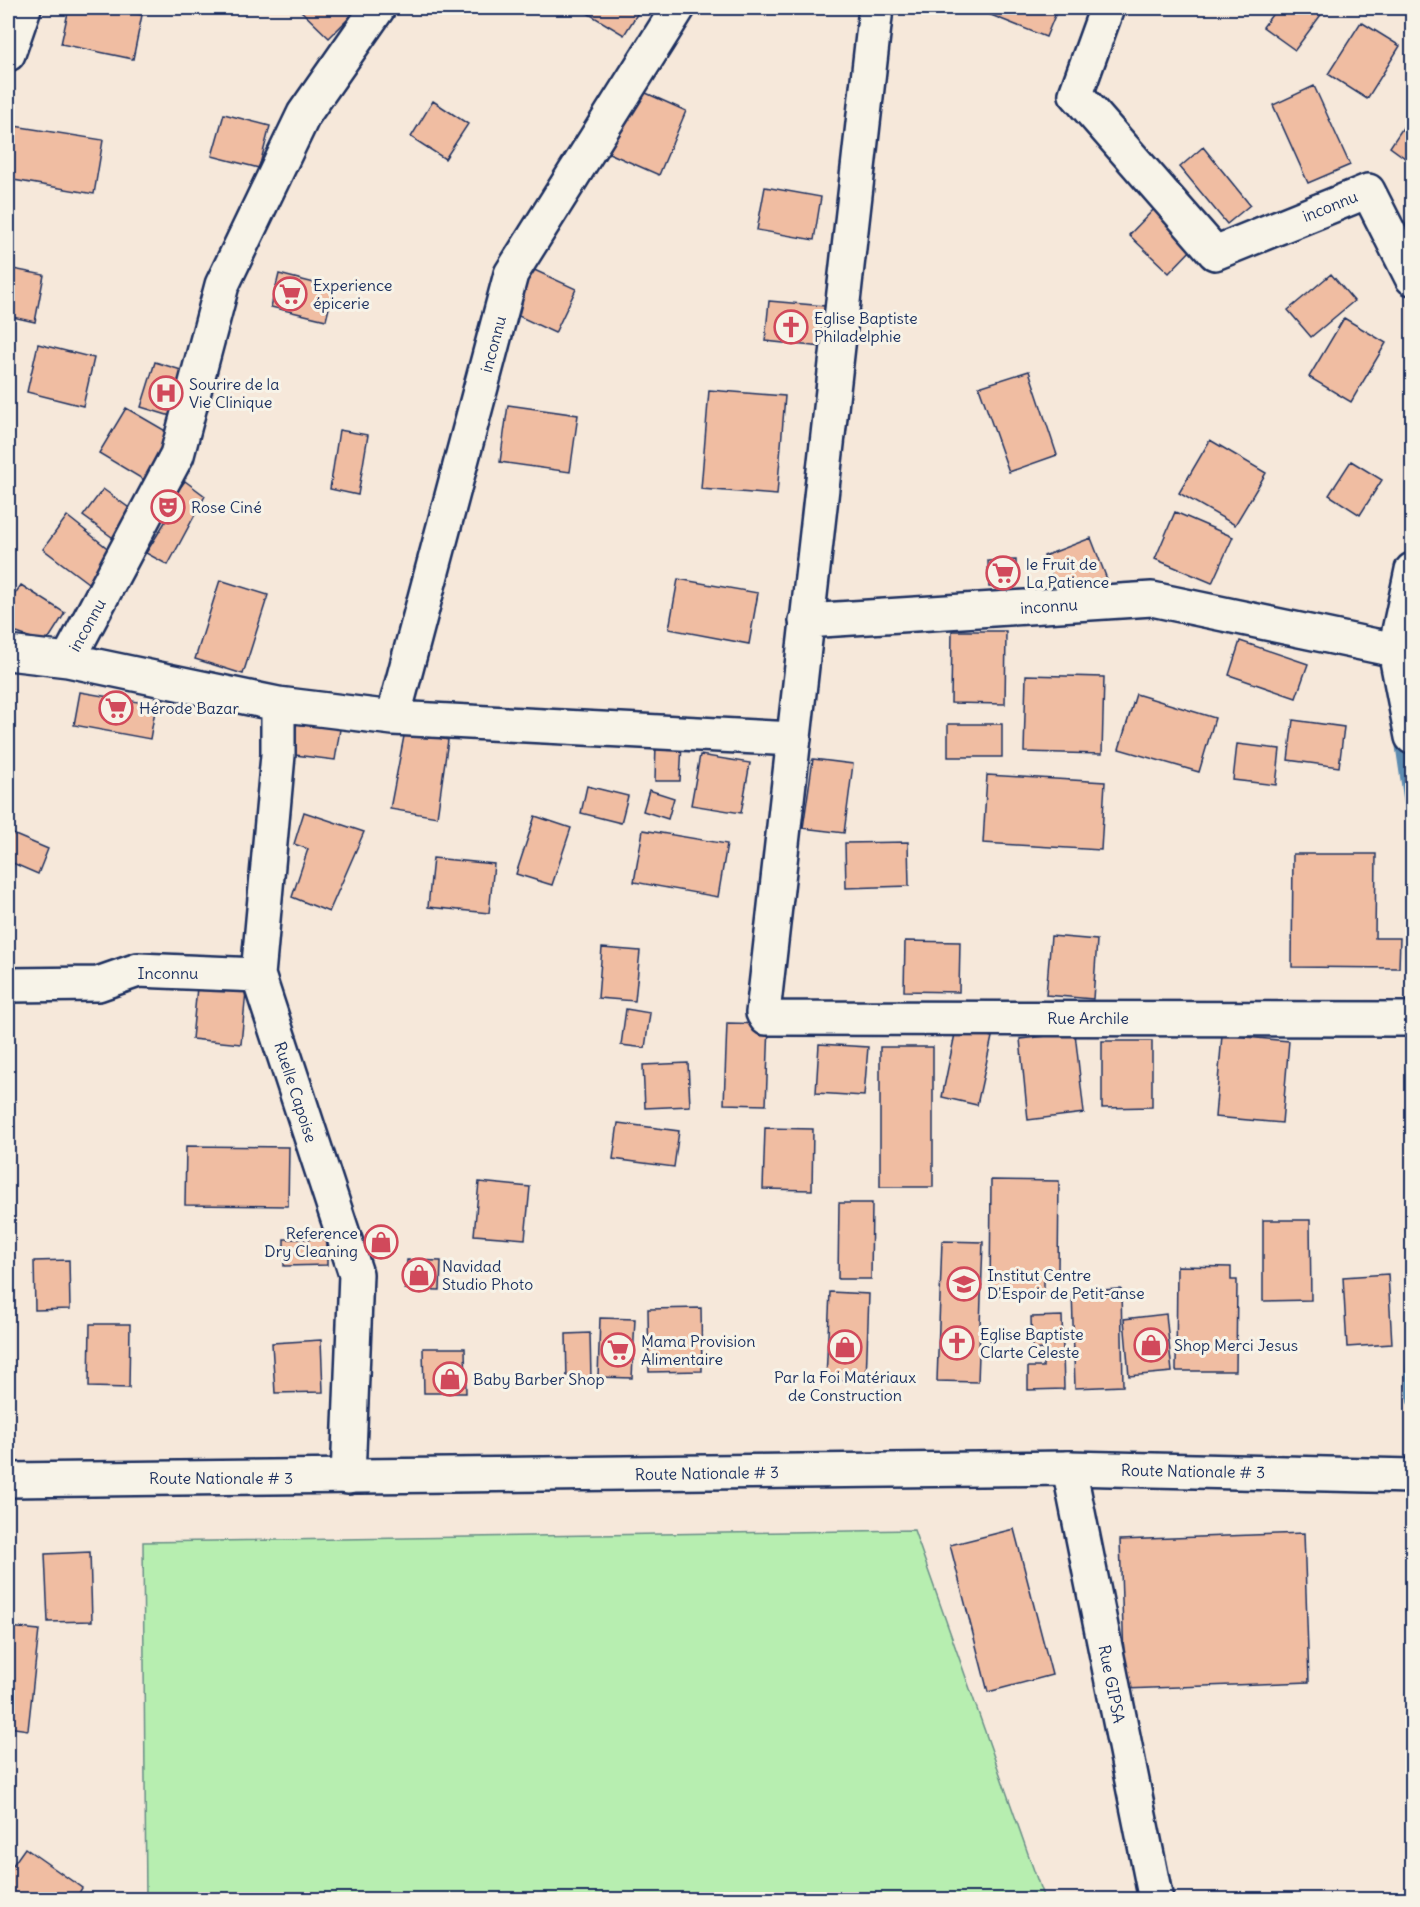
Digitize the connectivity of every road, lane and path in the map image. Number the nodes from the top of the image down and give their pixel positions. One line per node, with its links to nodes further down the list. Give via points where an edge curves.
1 (24, 8): 6 (street)
2 (378, 8): 12 (street, inconnu, via 304,114 222,285 177,455)
3 (678, 8): 14 (street, inconnu, via 511,274)
4 (876, 8): 9 (street)
5 (1107, 8): 7 (street, inconnu, via 1076,94 1215,253 1368,191)
6 (8, 54)
7 (1413, 278)
8 (1413, 570): 10 (street)
9 (806, 621): 10 (street, inconnu, via 1152,599); 16 (street)
10 (1395, 650): 15 (street)
11 (8, 653): 12 (street, inconnu)
12 (68, 660): 13 (street, inconnu)
13 (278, 704): 14 (street, inconnu); 17 (street, Ruelle Capoise, via 278,755)
14 (393, 718): 16 (street, inconnu)
15 (1413, 737)
16 (794, 739): 19 (street, Rue Archile, via 763,1013 766,1018)
17 (258, 975): 18 (street, Inconnu, via 138,970 98,984); 22 (street, Ruelle Capoise, via 356,1274)
18 (8, 985)
19 (1413, 1019)
20 (1069, 1468): 21 (street, Route Nationale # 3); 22 (street, Route Nationale # 3); 24 (street, Rue GIPSA)
21 (1410, 1476)
22 (348, 1477): 23 (street, Route Nationale # 3)
23 (8, 1480)
24 (1156, 1899)

